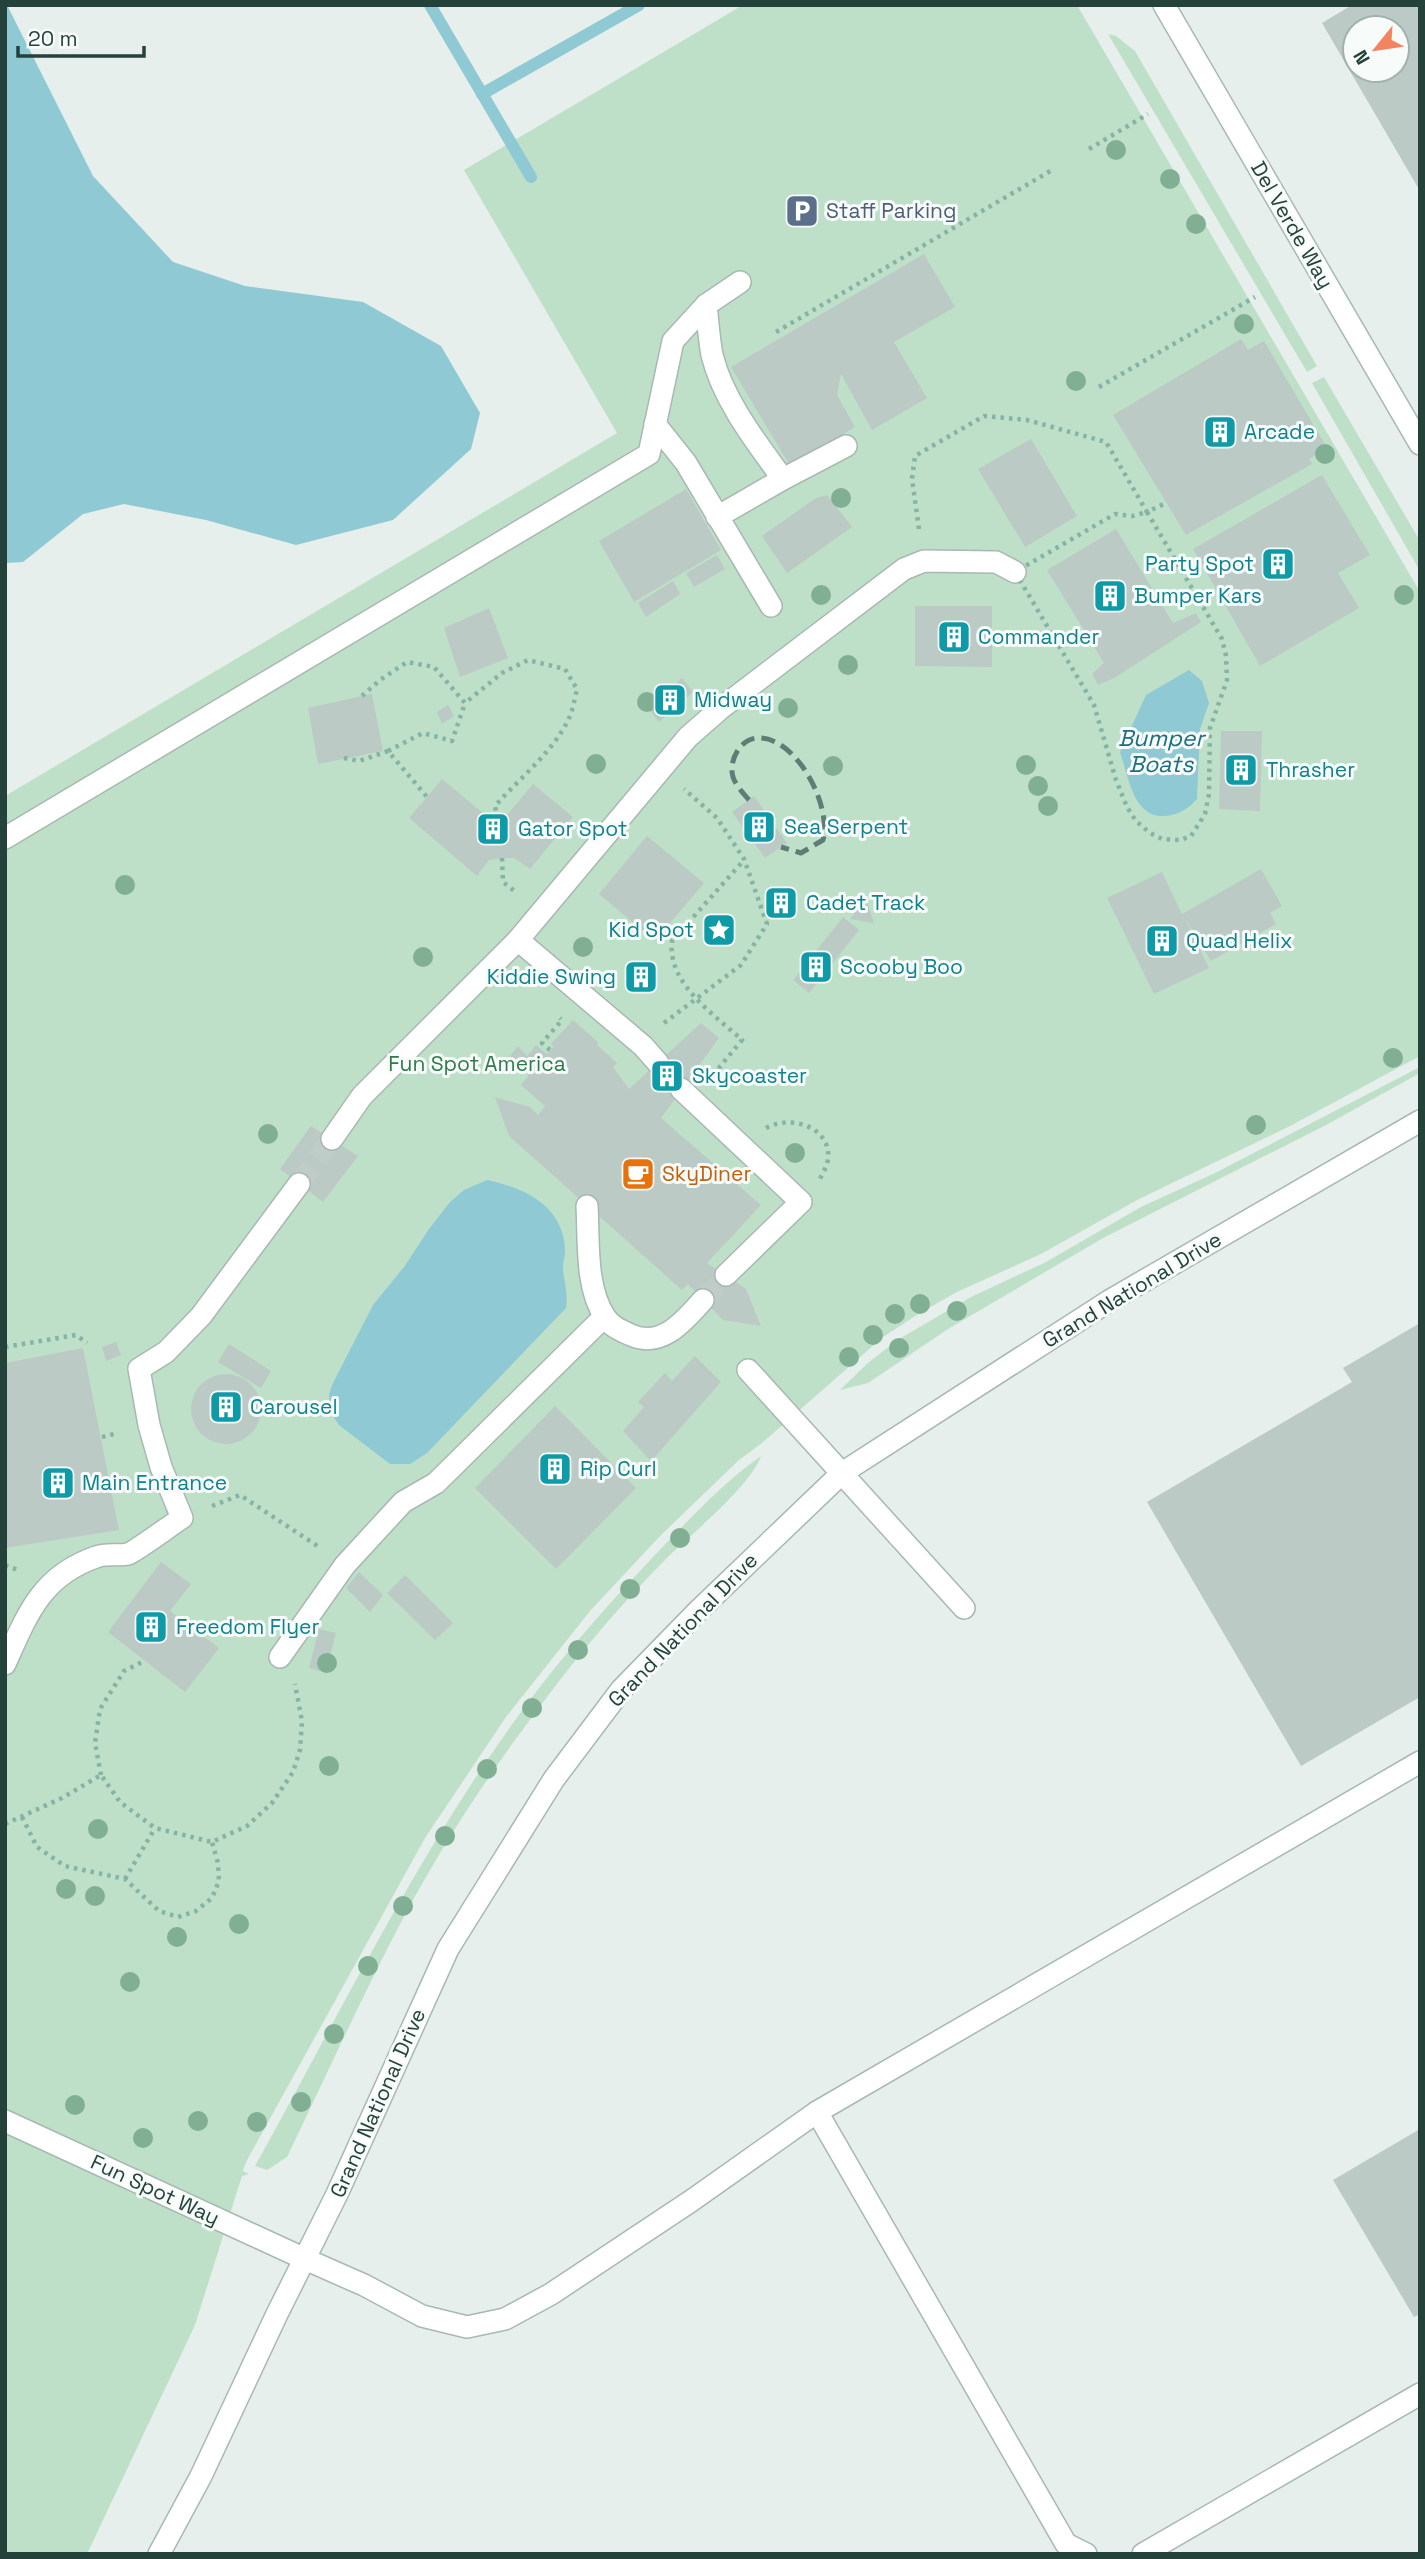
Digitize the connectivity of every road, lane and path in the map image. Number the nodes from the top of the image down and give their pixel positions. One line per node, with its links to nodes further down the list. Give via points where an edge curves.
1 (1164, 5): 11 (street, Del Verde Way)
2 (1148, 114): 3 (path)
3 (1089, 149)
4 (1052, 170): 8 (path)
5 (740, 282): 7 (street)
6 (1255, 297): 9 (path)
7 (706, 305): 10 (street, via 673,341); 13 (street, via 719,375)
8 (776, 332)
9 (1098, 387)
10 (655, 424): 16 (street, via 686,463); 27 (street, via 649,454)
11 (1420, 444)
12 (846, 446): 13 (street)
13 (783, 479): 16 (street)
14 (1167, 503): 15 (path)
15 (1147, 512): 17 (path, via 1106,442 1027,420 984,416 915,456 912,480); 18 (path, via 1115,514); 18 (path, via 1222,639 1226,656 1227,680 1210,728 1209,794 1205,814 1191,836 1162,839 1136,821 1116,780 1094,705)
16 (717, 517): 19 (street)
17 (924, 561): 18 (street, via 996,562); 24 (street, via 904,569 720,709)
18 (1015, 572)
19 (771, 606)
20 (362, 696): 21 (path, via 407,663 434,667)
21 (465, 703): 22 (path, via 452,741 423,733); 26 (path, via 502,673 528,660 565,669 577,689 565,727 495,806)
22 (388, 751): 23 (path, via 359,761); 25 (path)
23 (344, 758)
24 (660, 768): 28 (path, via 717,818); 29 (street)
25 (427, 797)
26 (497, 817)
27 (5, 838)
28 (744, 859): 30 (path, via 767,925 741,965); 30 (path, via 672,941 670,954 682,983)
29 (518, 940): 32 (street); 37 (street, via 362,1096)
30 (696, 998): 32 (path); 35 (path, via 742,1040)
31 (553, 1012): 33 (path, via 562,1020 542,1043)
32 (643, 1046): 34 (street)
33 (550, 1050)
34 (658, 1063)
35 (686, 1094): 38 (street)
36 (1420, 1121): 48 (street, Grand National Drive, via 1109,1301)
37 (332, 1139)
38 (740, 1146): 40 (street); 40 (path, via 775,1123 806,1124 817,1133 826,1146 828,1163)
39 (299, 1184): 49 (street, via 201,1316 166,1352 139,1369 149,1425)
40 (801, 1202): 42 (street)
41 (587, 1206): 44 (street, via 594,1289)
42 (726, 1275)
43 (703, 1300): 44 (street, via 678,1328 657,1338 636,1337)
44 (604, 1317): 51 (street, via 436,1483 403,1502)
45 (87, 1343): 46 (path, via 76,1335)
46 (5, 1347)
47 (747, 1370): 48 (street)
48 (842, 1473): 53 (street); 66 (street, Grand National Drive, via 621,1690 554,1779 447,1949)
49 (182, 1518): 51 (path, via 240,1495); 56 (street, via 130,1553 98,1555 49,1583 27,1614)
50 (5, 1565): 52 (path)
51 (345, 1565): 54 (street)
52 (20, 1571)
53 (964, 1608)
54 (280, 1657): 62 (path, via 294,1677 302,1721 293,1772 272,1803 247,1826)
55 (144, 1661): 58 (path, via 124,1671 100,1709 95,1743)
56 (5, 1664)
57 (1420, 1762): 64 (street, Fun Spot Way)
58 (101, 1775): 59 (path); 61 (path, via 120,1802)
59 (22, 1817): 60 (path); 63 (path, via 37,1847 65,1866)
60 (5, 1824)
61 (155, 1828): 62 (path); 63 (path)
62 (212, 1842): 63 (path, via 219,1881 212,1898 196,1911 178,1917 159,1911)
63 (125, 1879)
64 (817, 2112): 66 (street, Fun Spot Way, via 551,2294 505,2319 467,2327 422,2316); 69 (street, via 1066,2544)
65 (5, 2121): 66 (street, Fun Spot Way)
66 (305, 2259): 68 (street, Grand National Drive)
67 (1420, 2394): 70 (street)
68 (159, 2554)
69 (1086, 2554)
70 (1143, 2554)

